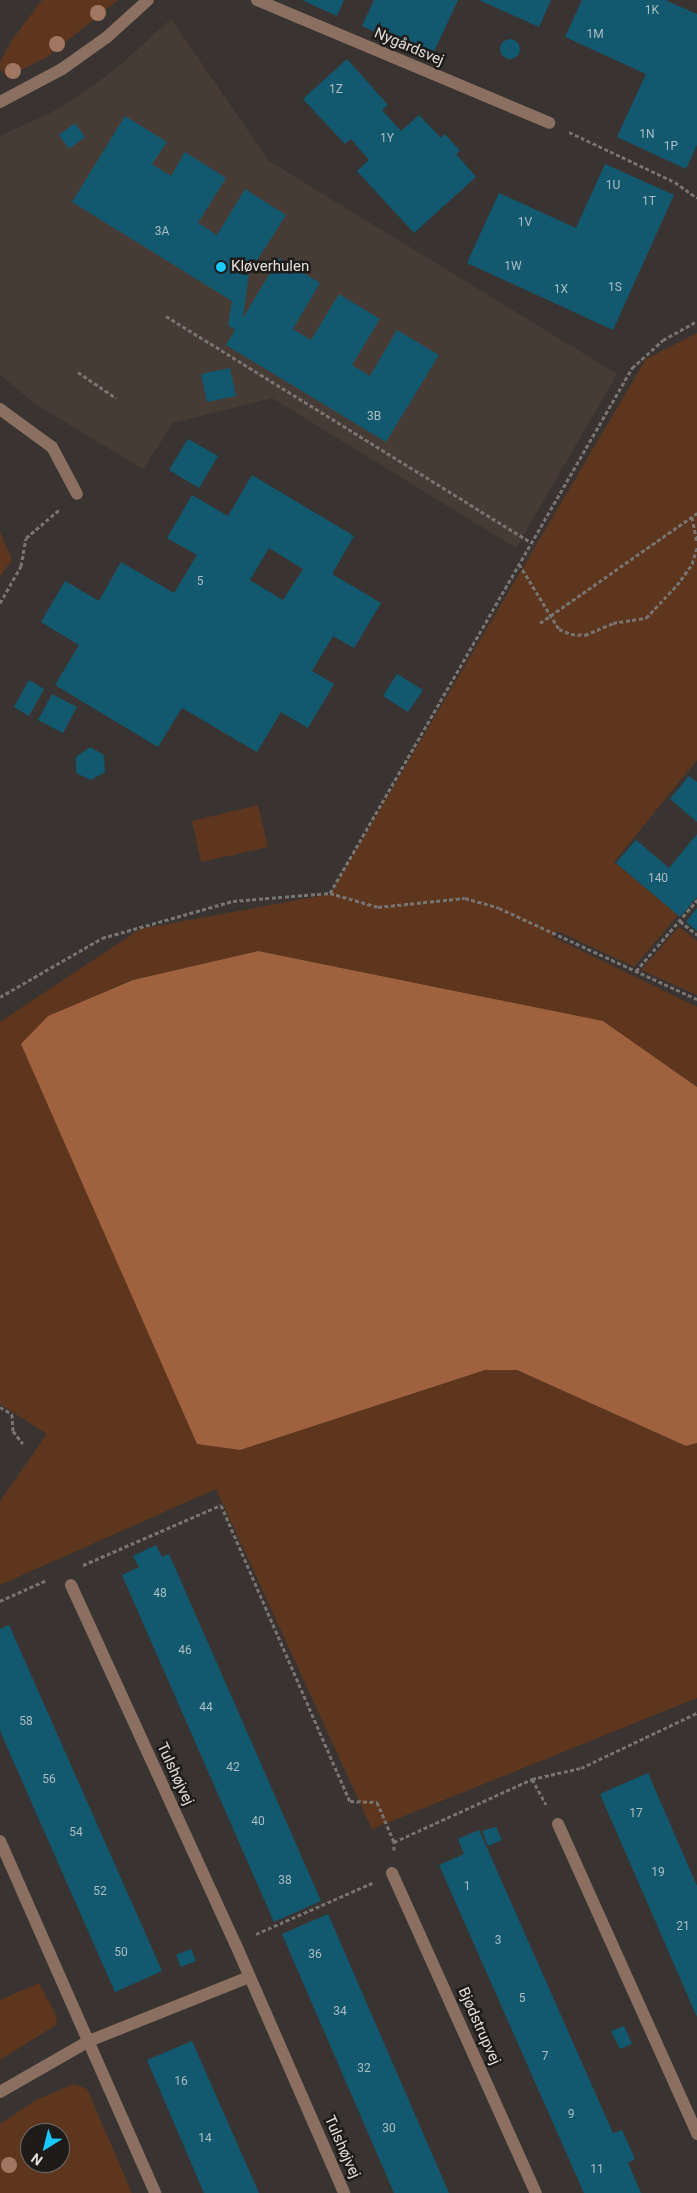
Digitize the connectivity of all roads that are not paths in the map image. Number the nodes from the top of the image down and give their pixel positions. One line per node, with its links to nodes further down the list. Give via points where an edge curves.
1 (148, 0): 4 (street, via 107,37 62,69)
2 (257, 0): 3 (street, Nygårdsvej)
3 (281, 5): 5 (street, Nygårdsvej)
4 (0, 102)
5 (549, 123)
6 (0, 409): 7 (street, via 52,447)
7 (77, 494)
8 (71, 1585): 12 (street, Tulshøjvej)
9 (558, 1824): 15 (street)
10 (0, 1841): 13 (street)
11 (392, 1873): 18 (street, Bjødstrupvej)
12 (249, 1977): 13 (street); 17 (street, Tulshøjvej)
13 (89, 2042): 14 (street); 16 (street)
14 (0, 2092)
15 (697, 2134)
16 (155, 2193)
17 (344, 2193)
18 (536, 2193)

